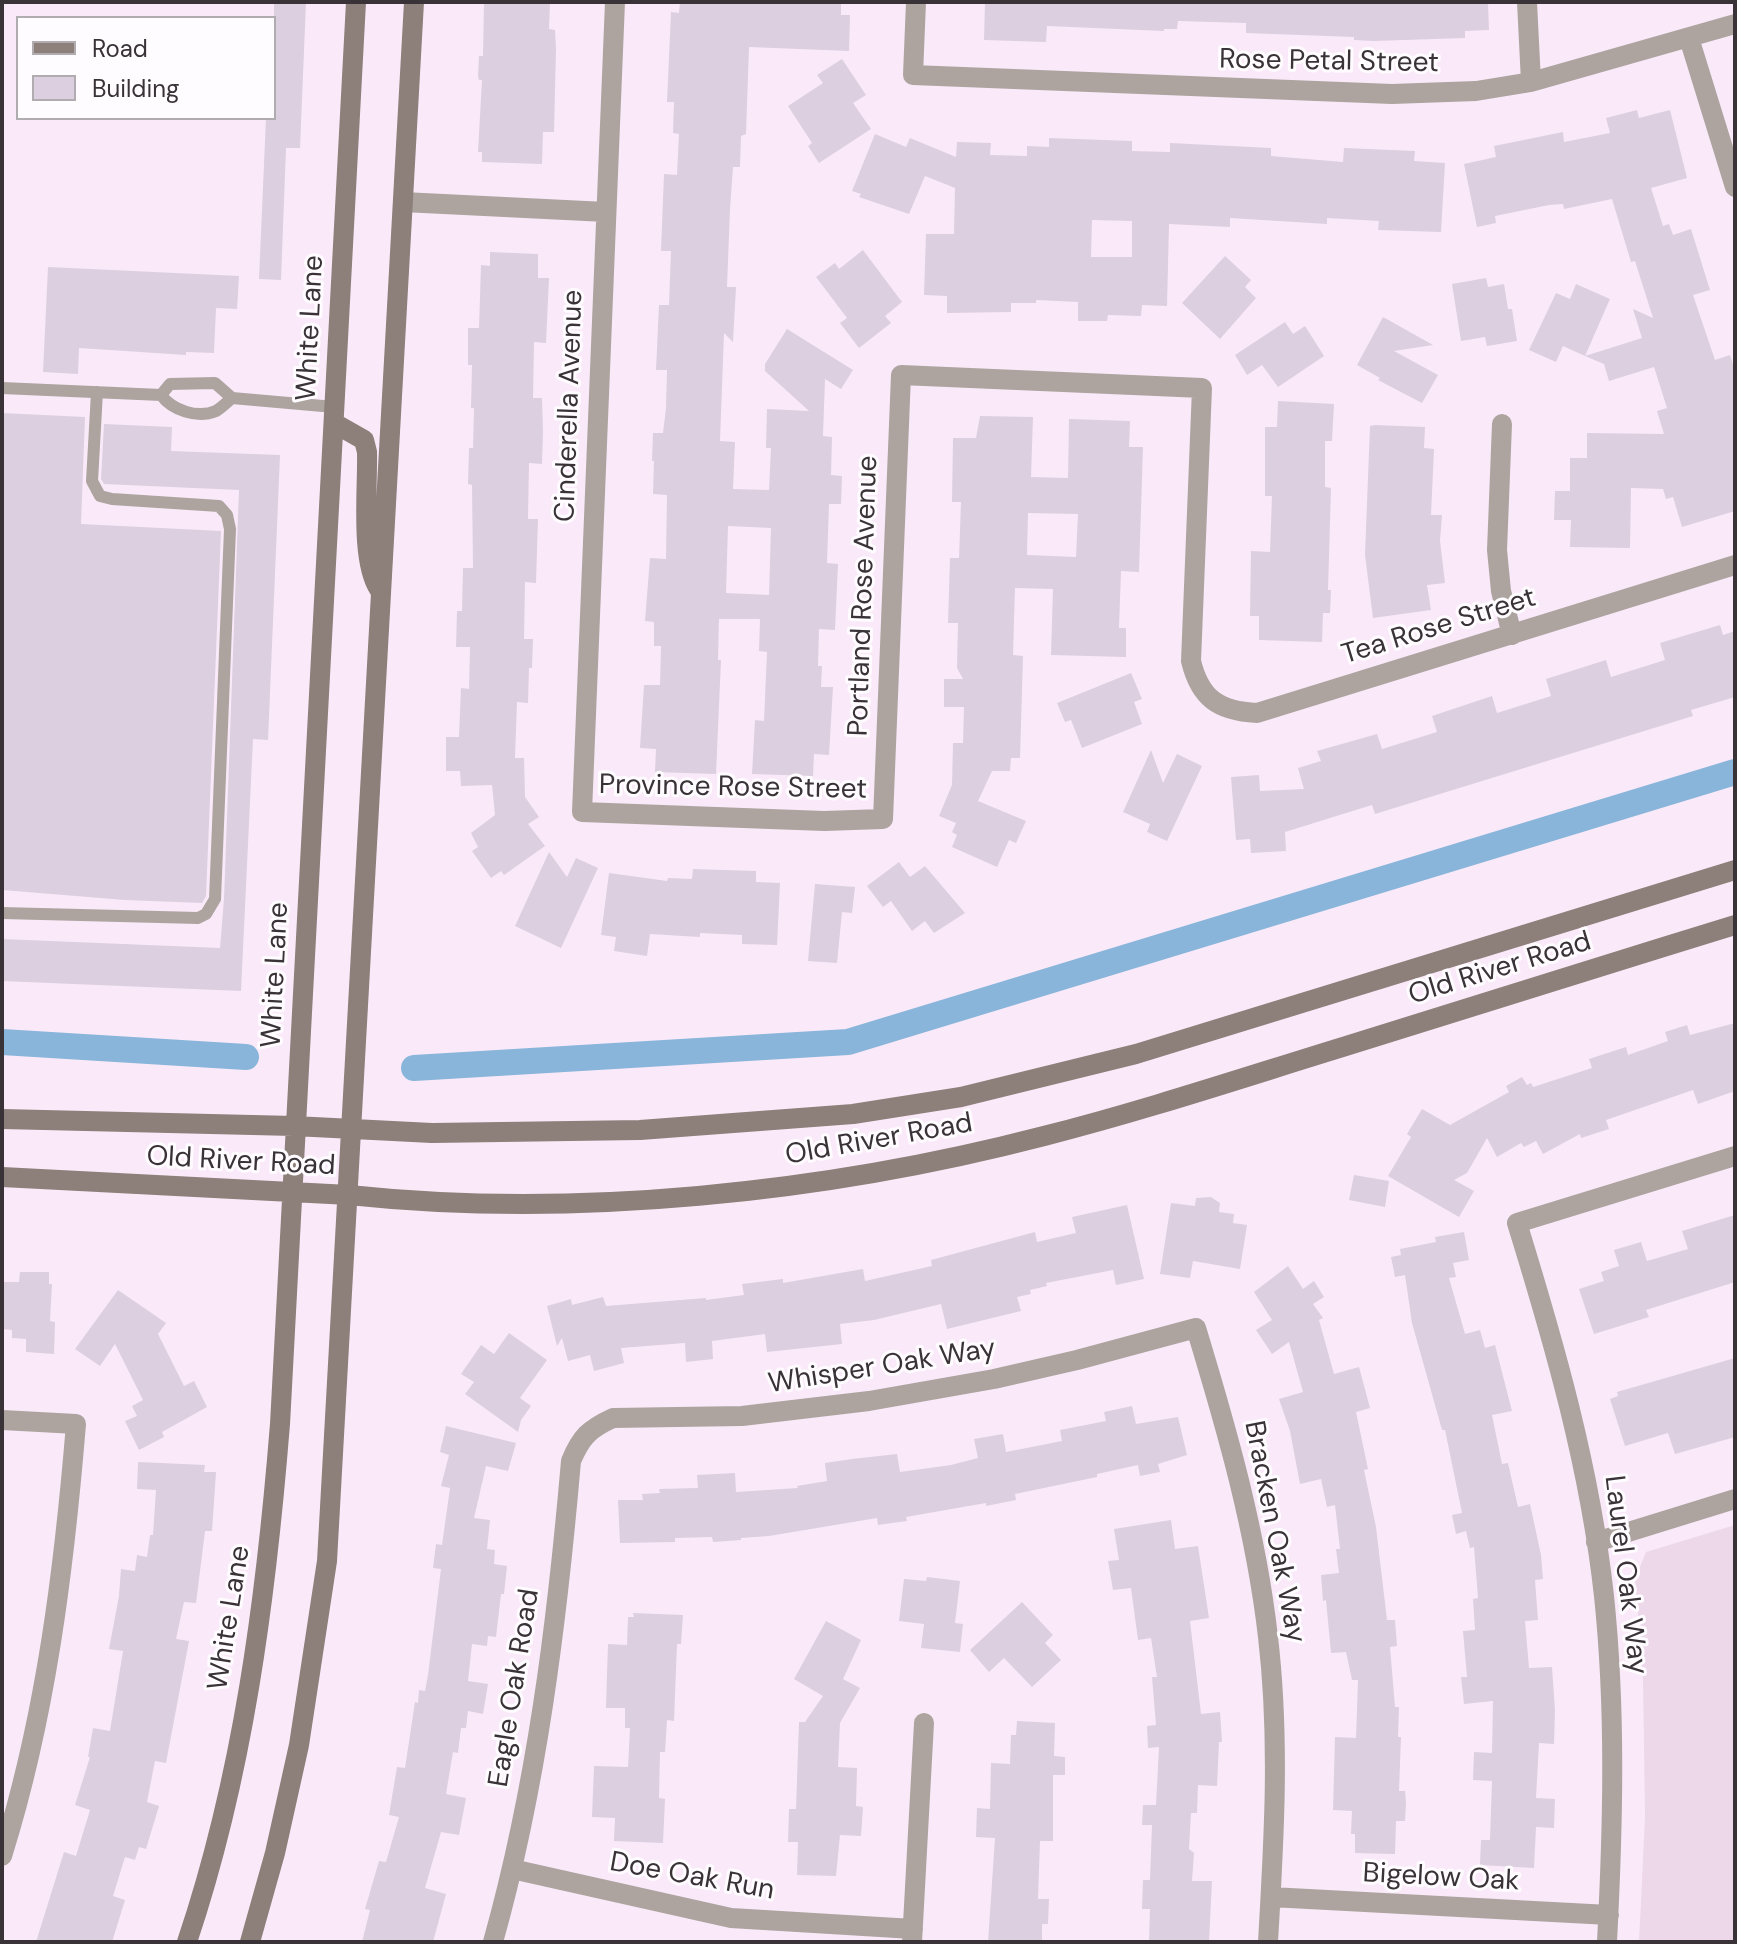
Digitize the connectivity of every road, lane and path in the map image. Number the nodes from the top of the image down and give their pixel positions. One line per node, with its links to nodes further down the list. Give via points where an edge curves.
1 (356, 2): 16 (main road, White Lane)
2 (414, 2): 10 (main road)
3 (615, 2): 11 (street, Cinderella Avenue)
4 (916, 2): 8 (street, Rose Petal Street, via 913,75 1392,94 1476,91)
5 (1527, 2): 8 (street)
6 (1735, 24): 7 (street, Rose Petal Street)
7 (1689, 38): 8 (street, Rose Petal Street); 9 (street)
8 (1531, 82)
9 (1735, 187)
10 (403, 202): 11 (street); 19 (main road)
11 (606, 212): 22 (street, Cinderella Avenue)
12 (2, 388): 13 (lane)
13 (97, 392): 14 (lane); 25 (lane, via 92,481 100,496 219,506 227,515 215,899 198,918)
14 (161, 395): 15 (lane, via 170,384 215,383); 15 (lane, via 180,411 198,413 214,412)
15 (232, 398): 16 (lane)
16 (334, 415): 19 (main road, via 364,440 368,560); 28 (main road, White Lane)
17 (1502, 424): 20 (street, via 1497,550)
18 (1735, 565): 20 (street, Tea Rose Street)
19 (382, 592): 29 (main road)
20 (1512, 635): 21 (street, Tea Rose Street, via 1257,713 1236,712 1205,694)
21 (1191, 653): 23 (street, Portland Rose Avenue, via 1202,388 901,375)
22 (582, 812): 23 (street, Province Rose Street)
23 (883, 819)
24 (1735, 870): 29 (main road, Old River Road, via 1136,1054 961,1097 853,1114 640,1130)
25 (2, 913)
26 (1735, 925): 33 (main road, Old River Road, via 1153,1106 970,1154 759,1189 631,1200 503,1203)
27 (2, 1119): 28 (main road, Old River Road)
28 (294, 1126): 29 (main road, Old River Road); 32 (main road, White Lane)
29 (352, 1129): 33 (main road)
30 (1735, 1156): 38 (street, Laurel Oak Way, via 1517,1223 1558,1357)
31 (2, 1177): 32 (main road, Old River Road)
32 (290, 1193): 33 (main road, Old River Road); 45 (main road, White Lane, via 280,1424 258,1630 219,1827)
33 (349, 1195): 46 (main road, via 327,1561 299,1745)
34 (1196, 1328): 36 (street, Whisper Oak Way, via 1022,1373 869,1401 742,1416 613,1418); 42 (street, Bracken Oak Way, via 1242,1488 1268,1639 1276,1792)
35 (2, 1420): 40 (street, via 76,1424 50,1654)
36 (579, 1441): 41 (street, Eagle Oak Road, via 571,1461 552,1650)
37 (1735, 1499): 38 (street)
38 (1596, 1542): 43 (street, Laurel Oak Way, via 1612,1708)
39 (924, 1723): 44 (street)
40 (2, 1856)
41 (512, 1869): 44 (street, Doe Oak Run, via 731,1918); 47 (street, Eagle Oak Road)
42 (1271, 1897): 43 (street, Bigelow Oak); 48 (street, Bracken Oak Way)
43 (1609, 1915): 49 (street, Laurel Oak Way)
44 (913, 1936)
45 (187, 1942)
46 (250, 1942)
47 (493, 1942)
48 (1268, 1942)
49 (1607, 1942)

